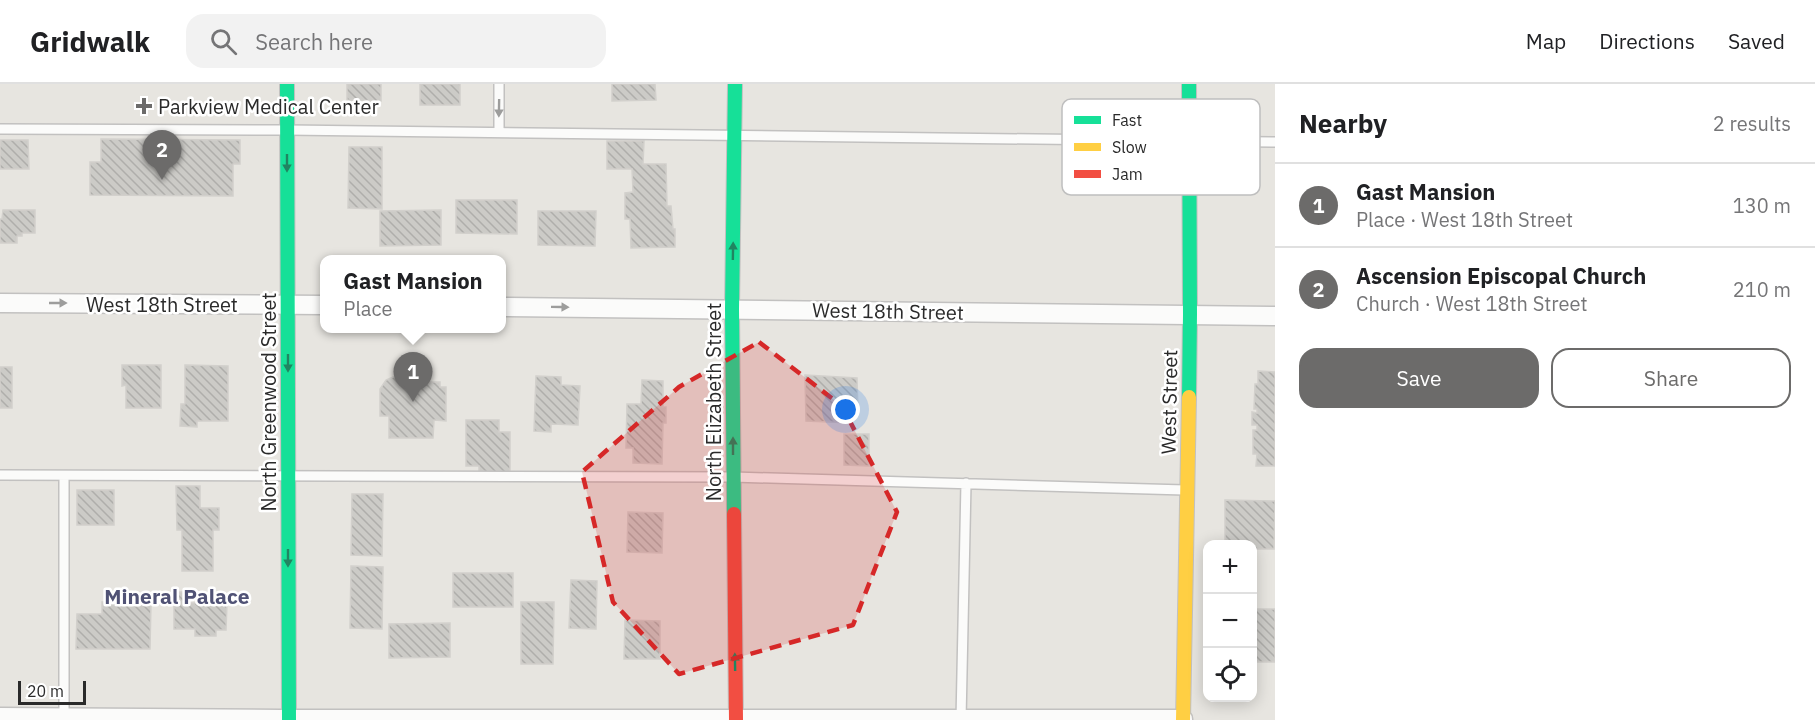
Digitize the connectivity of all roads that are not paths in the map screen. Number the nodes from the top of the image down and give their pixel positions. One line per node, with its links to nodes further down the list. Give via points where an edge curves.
1 (287, 84): 5 (main road, North Greenwood Street)
2 (500, 84): 6 (lane, one-way to 6)
3 (735, 84): 7 (main road, North Elizabeth Street)
4 (0, 129): 5 (lane)
5 (287, 130): 6 (lane); 13 (main road, North Greenwood Street, one-way to 13)
6 (499, 132): 7 (lane)
7 (735, 135): 8 (lane); 16 (main road, North Elizabeth Street, one-way to 7)
8 (1062, 139)
9 (1260, 142): 10 (lane)
10 (1275, 142)
11 (1189, 195): 17 (main road, West Street)
12 (0, 303): 13 (street, West 18th Street, one-way to 13)
13 (288, 304): 14 (street, West 18th Street); 21 (main road, North Greenwood Street, one-way to 21)
14 (320, 305)
15 (506, 307): 16 (street, West 18th Street, one-way to 16)
16 (732, 309): 17 (street, West 18th Street); 22 (main road, North Elizabeth Street, one-way to 16)
17 (1190, 314): 18 (street, West 18th Street); 24 (main road, West Street)
18 (1275, 316)
19 (0, 475): 20 (lane)
20 (64, 476): 21 (lane); 26 (lane)
21 (288, 476): 22 (lane); 27 (main road, North Greenwood Street, one-way to 27)
22 (733, 477): 23 (lane); 30 (main road, North Elizabeth Street, one-way to 22)
23 (966, 483): 24 (lane); 29 (lane)
24 (1187, 490): 31 (main road, West Street)
25 (0, 717): 26 (street)
26 (64, 718): 27 (street)
27 (289, 719): 28 (street)
28 (514, 719): 30 (street)
29 (961, 719): 30 (street); 31 (street)
30 (736, 720)
31 (1186, 720)

